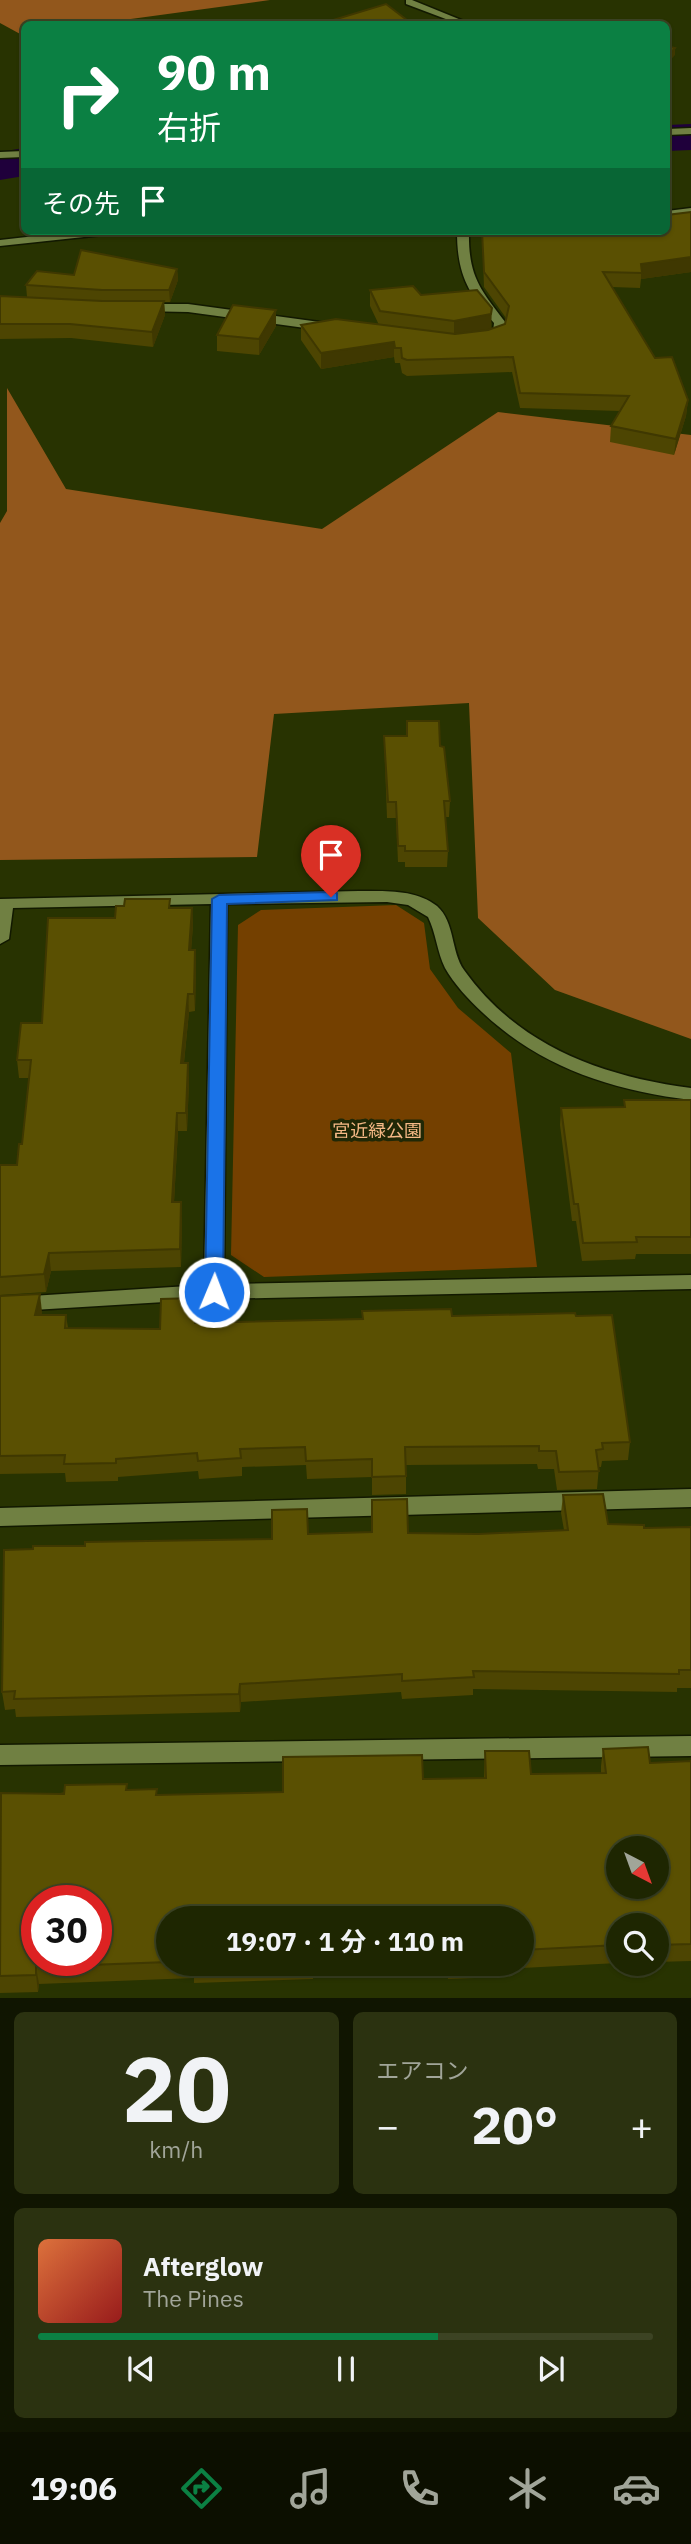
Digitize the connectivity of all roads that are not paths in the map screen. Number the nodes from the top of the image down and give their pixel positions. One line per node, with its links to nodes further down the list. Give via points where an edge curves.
1 (409, 2): 2 (street)
2 (458, 21)
3 (691, 131): 4 (street)
4 (670, 132)
5 (21, 154): 6 (street)
6 (0, 155)
7 (691, 211): 8 (street)
8 (670, 214)
9 (75, 235): 11 (street)
10 (463, 235): 14 (street, via 462,260 472,290 500,323 499,334)
11 (0, 243)
12 (127, 308): 13 (street, via 188,308)
13 (339, 329)
14 (465, 341)
15 (219, 899): 16 (street, via 5,903); 17 (street, via 412,898 434,912 454,970 494,1017 558,1061 641,1089); 19 (street)
16 (0, 939)
17 (691, 1094)
18 (691, 1282): 19 (street)
19 (214, 1292): 20 (street)
20 (0, 1305)
21 (691, 1498): 22 (street)
22 (0, 1517)
23 (691, 1746): 24 (street)
24 (0, 1755)

